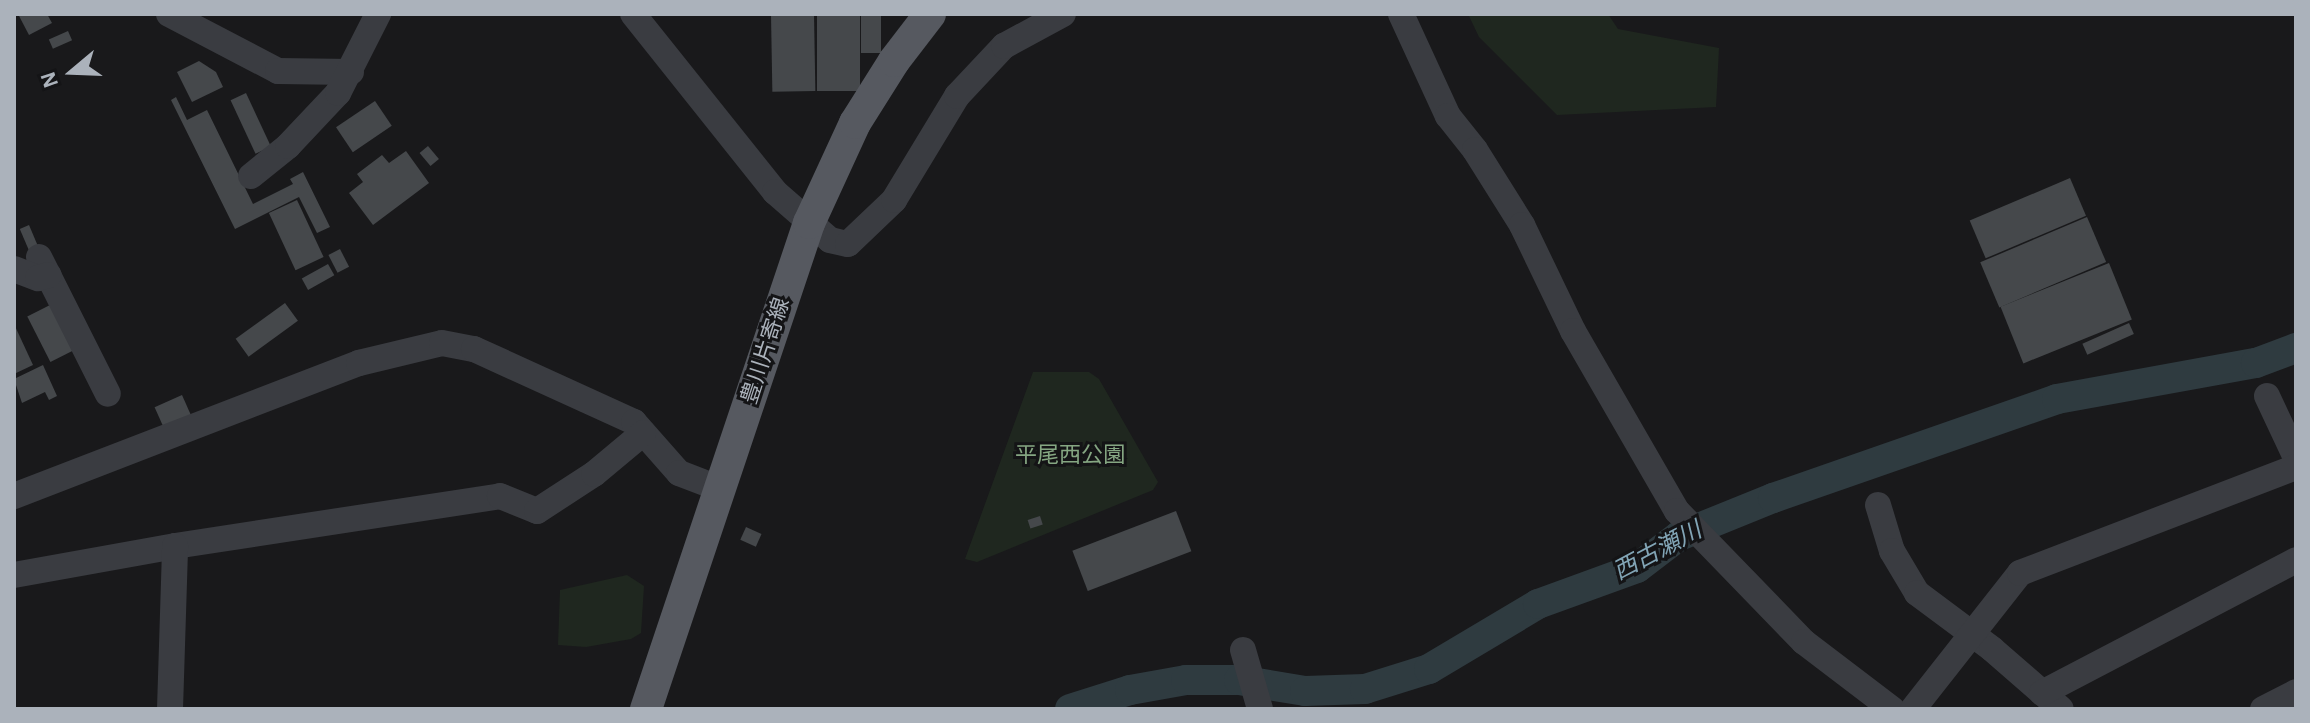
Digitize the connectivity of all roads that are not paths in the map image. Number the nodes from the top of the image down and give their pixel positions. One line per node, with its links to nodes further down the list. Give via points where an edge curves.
1 (169, 14): 7 (street, via 278,71)
2 (378, 14): 7 (street)
3 (633, 14): 9 (street, via 775,192)
4 (930, 14): 9 (main road, 豊川片寄線, via 855,123)
5 (1063, 14): 9 (street, via 1004,46 957,96 894,200 848,244 830,240)
6 (1401, 14): 28 (street, via 1448,116 1522,225 1580,343 1677,511 1804,642)
7 (345, 83): 8 (street, via 288,146)
8 (251, 176)
9 (809, 223): 16 (main road, 豊川片寄線)
10 (14, 269): 11 (street, via 38,278 44,266)
11 (108, 394)
12 (2267, 396): 14 (street)
13 (643, 433): 16 (street, via 679,473); 17 (street, via 634,422 474,349 442,343 359,363); 19 (street, via 537,511 500,496)
14 (2296, 458)
15 (2296, 467): 22 (street, via 2020,573)
16 (721, 489): 27 (main road, 豊川片寄線)
17 (14, 496)
18 (1878, 505): 22 (street, via 1892,551 1917,593)
19 (175, 546): 21 (street); 26 (street)
20 (2296, 560): 25 (street)
21 (14, 575)
22 (1971, 635): 25 (street); 29 (street)
23 (1243, 650): 24 (street)
24 (1256, 695)
25 (2051, 701)
26 (170, 709)
27 (646, 709)
28 (1892, 709)
29 (1913, 709)

